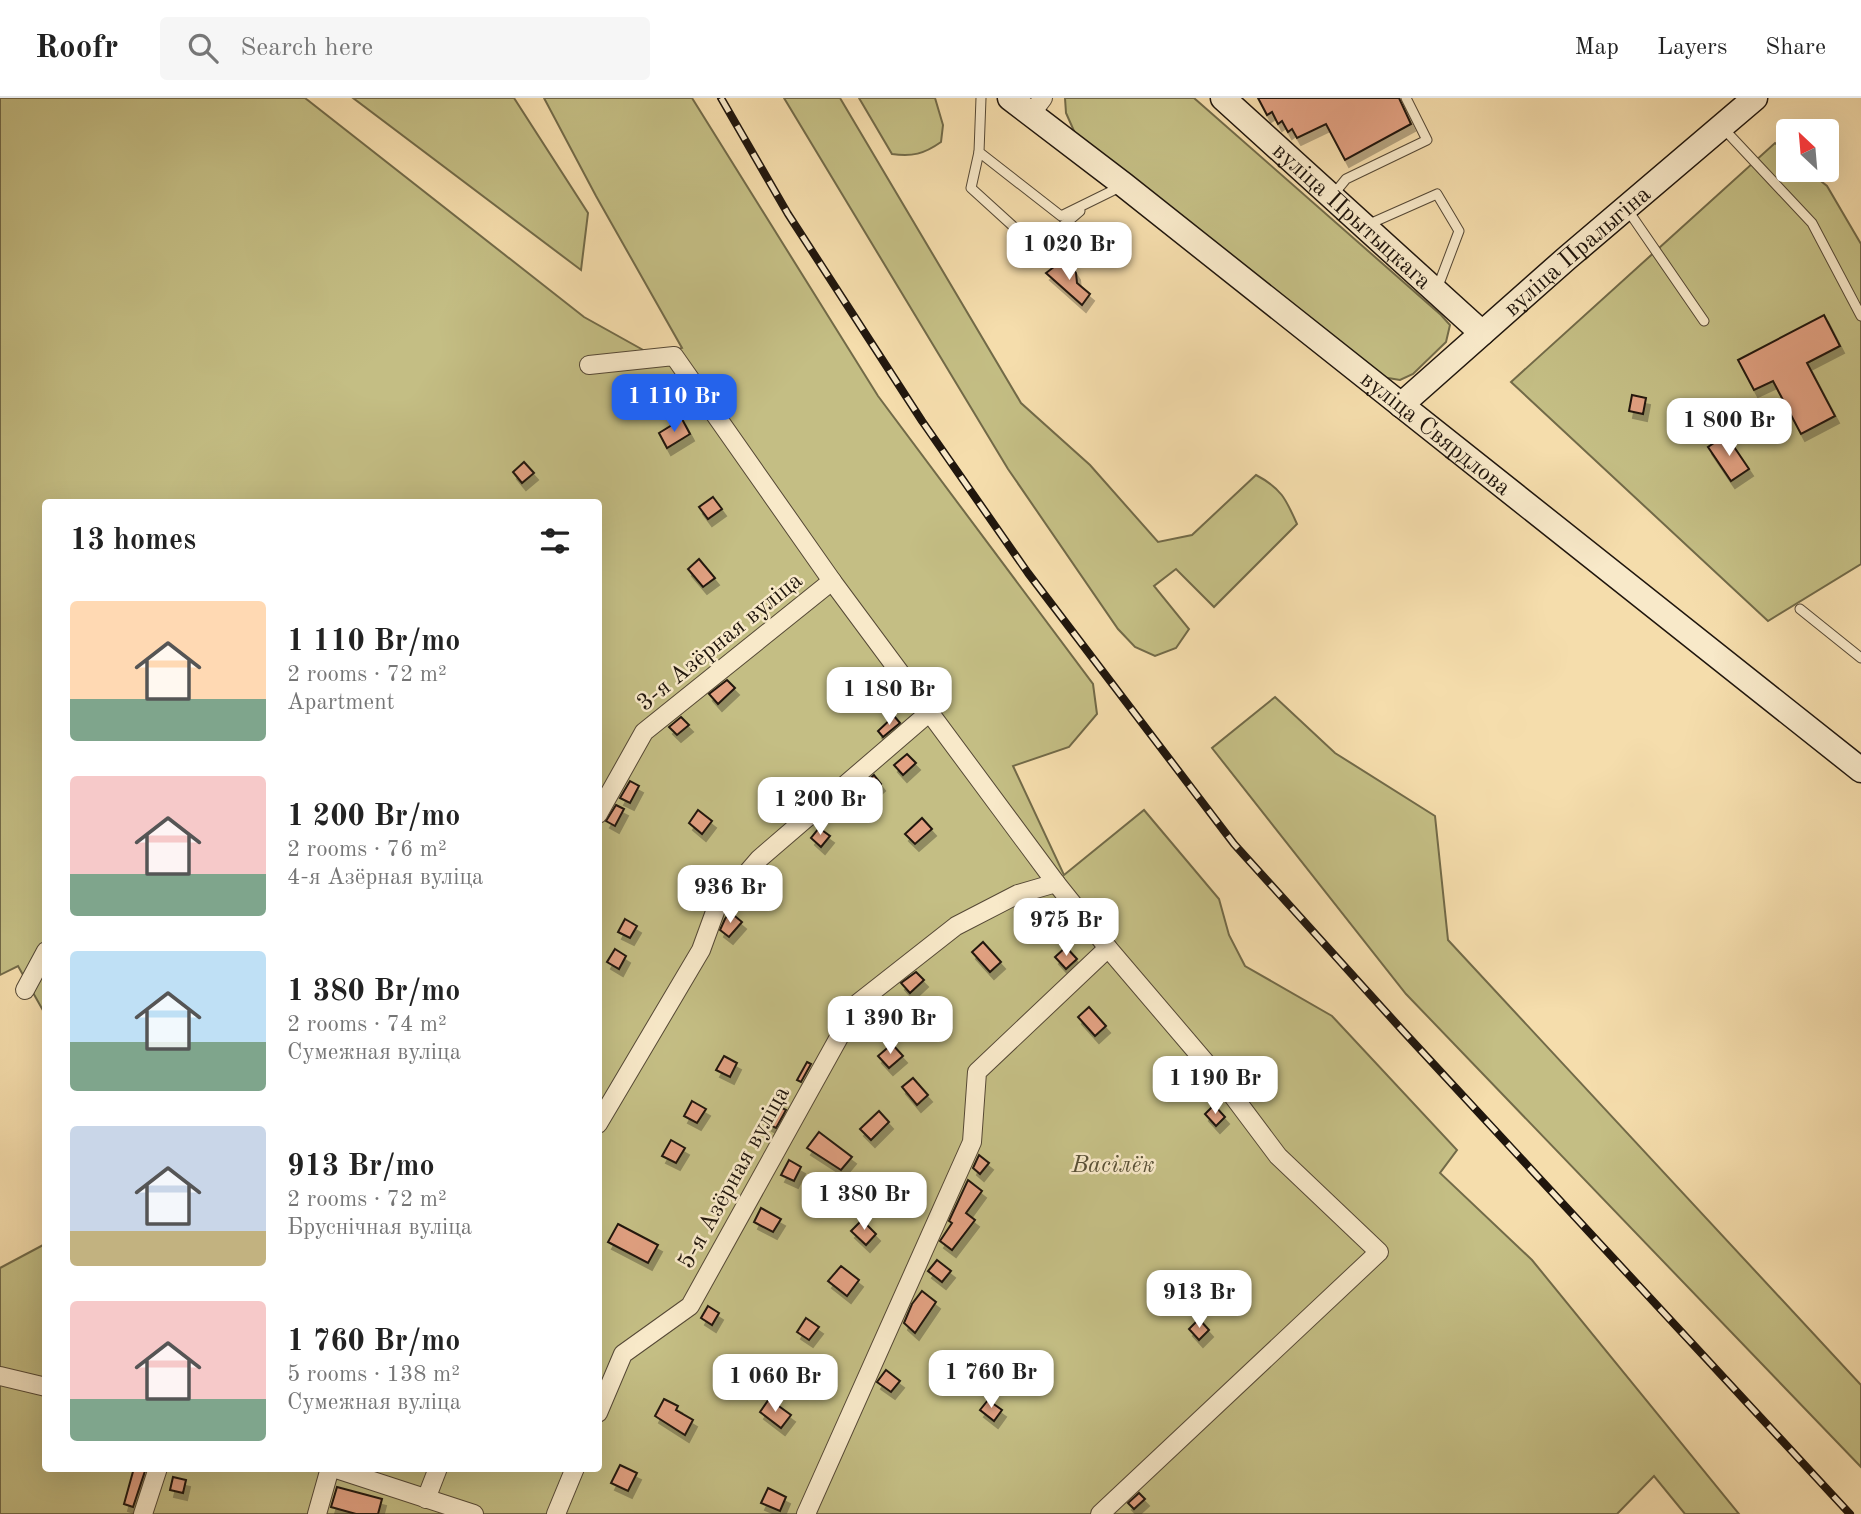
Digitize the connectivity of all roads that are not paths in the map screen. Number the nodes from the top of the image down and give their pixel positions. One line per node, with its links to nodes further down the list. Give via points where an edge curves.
1 (981, 98): 8 (lane)
2 (1010, 98): 6 (main road, вуліца Свярдлова)
3 (1223, 98): 10 (main road, вуліца Прытыцкага)
4 (1406, 98): 10 (lane, via 1427,140 1346,179)
5 (1747, 101): 7 (main road, вуліца Пралыгіна)
6 (1037, 106): 9 (main road, вуліца Свярдлова)
7 (1721, 127): 12 (main road, вуліца Пралыгіна); 15 (lane, via 1812,223)
8 (979, 152): 11 (lane, via 1061,216); 11 (lane, via 971,188 1037,248)
9 (1124, 185): 11 (lane); 19 (main road, вуліца Свярдлова)
10 (1332, 197): 13 (main road, вуліца Прытыцкага)
11 (1091, 201)
12 (1626, 208): 16 (lane); 17 (main road, вуліца Пралыгіна)
13 (1365, 226): 14 (main road, вуліца Прытыцкага); 14 (lane, via 1437,194 1459,231)
14 (1437, 290): 17 (main road, вуліца Прытыцкага)
15 (1861, 316)
16 (1704, 321)
17 (1482, 333): 19 (main road, вуліца Пралыгіна)
18 (589, 365): 20 (street, via 674,356)
19 (1401, 405): 24 (main road, вуліца Свярдлова)
20 (832, 581): 23 (street); 25 (street, 3-я Азёрная вуліца, via 643,732)
21 (1800, 609): 22 (lane)
22 (1861, 658)
23 (931, 711): 26 (street); 30 (street, via 760,859 716,909 701,950)
24 (1861, 770)
25 (602, 807)
26 (1056, 883): 27 (street); 33 (street, 5-я Азёрная вуліца, via 1018,894 956,926 858,1003 690,1306 623,1354)
27 (1108, 948): 44 (street, via 977,1072 972,1142); 45 (street, via 1279,1156 1379,1252)
28 (42, 958): 29 (street)
29 (25, 990)
30 (602, 1117)
31 (0, 1376): 32 (street)
32 (42, 1386)
33 (602, 1404)
34 (157, 1472): 40 (street)
35 (331, 1472): 41 (street)
36 (344, 1472): 39 (street)
37 (436, 1472): 39 (street)
38 (573, 1472): 43 (street)
39 (426, 1499): 42 (street)
40 (144, 1514)
41 (317, 1514)
42 (474, 1514)
43 (556, 1514)
44 (806, 1514)
45 (1100, 1514)

